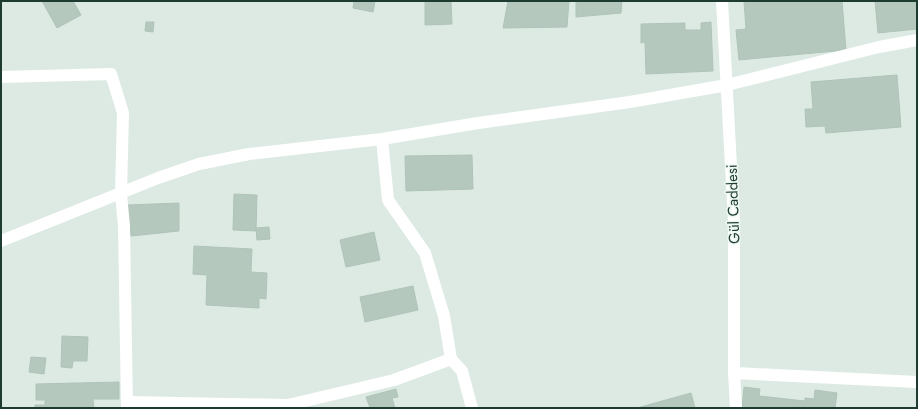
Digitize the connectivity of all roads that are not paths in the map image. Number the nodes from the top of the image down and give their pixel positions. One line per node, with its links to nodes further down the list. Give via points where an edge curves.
1 (722, 1): 4 (street, Gül Caddesi)
2 (917, 40): 4 (street)
3 (1, 77): 6 (street, via 110,74 123,113)
4 (728, 85): 5 (street); 9 (street, Gül Caddesi, via 734,221)
5 (382, 139): 6 (street, via 249,154 199,164); 8 (street, via 388,200 425,253 444,316)
6 (121, 194): 7 (street); 11 (street, via 124,226)
7 (1, 241)
8 (451, 359): 11 (street, via 394,380 288,404); 12 (street, via 462,371)
9 (734, 373): 10 (street); 13 (street, Gül Caddesi)
10 (917, 382)
11 (127, 405)
12 (472, 408)
13 (736, 408)

